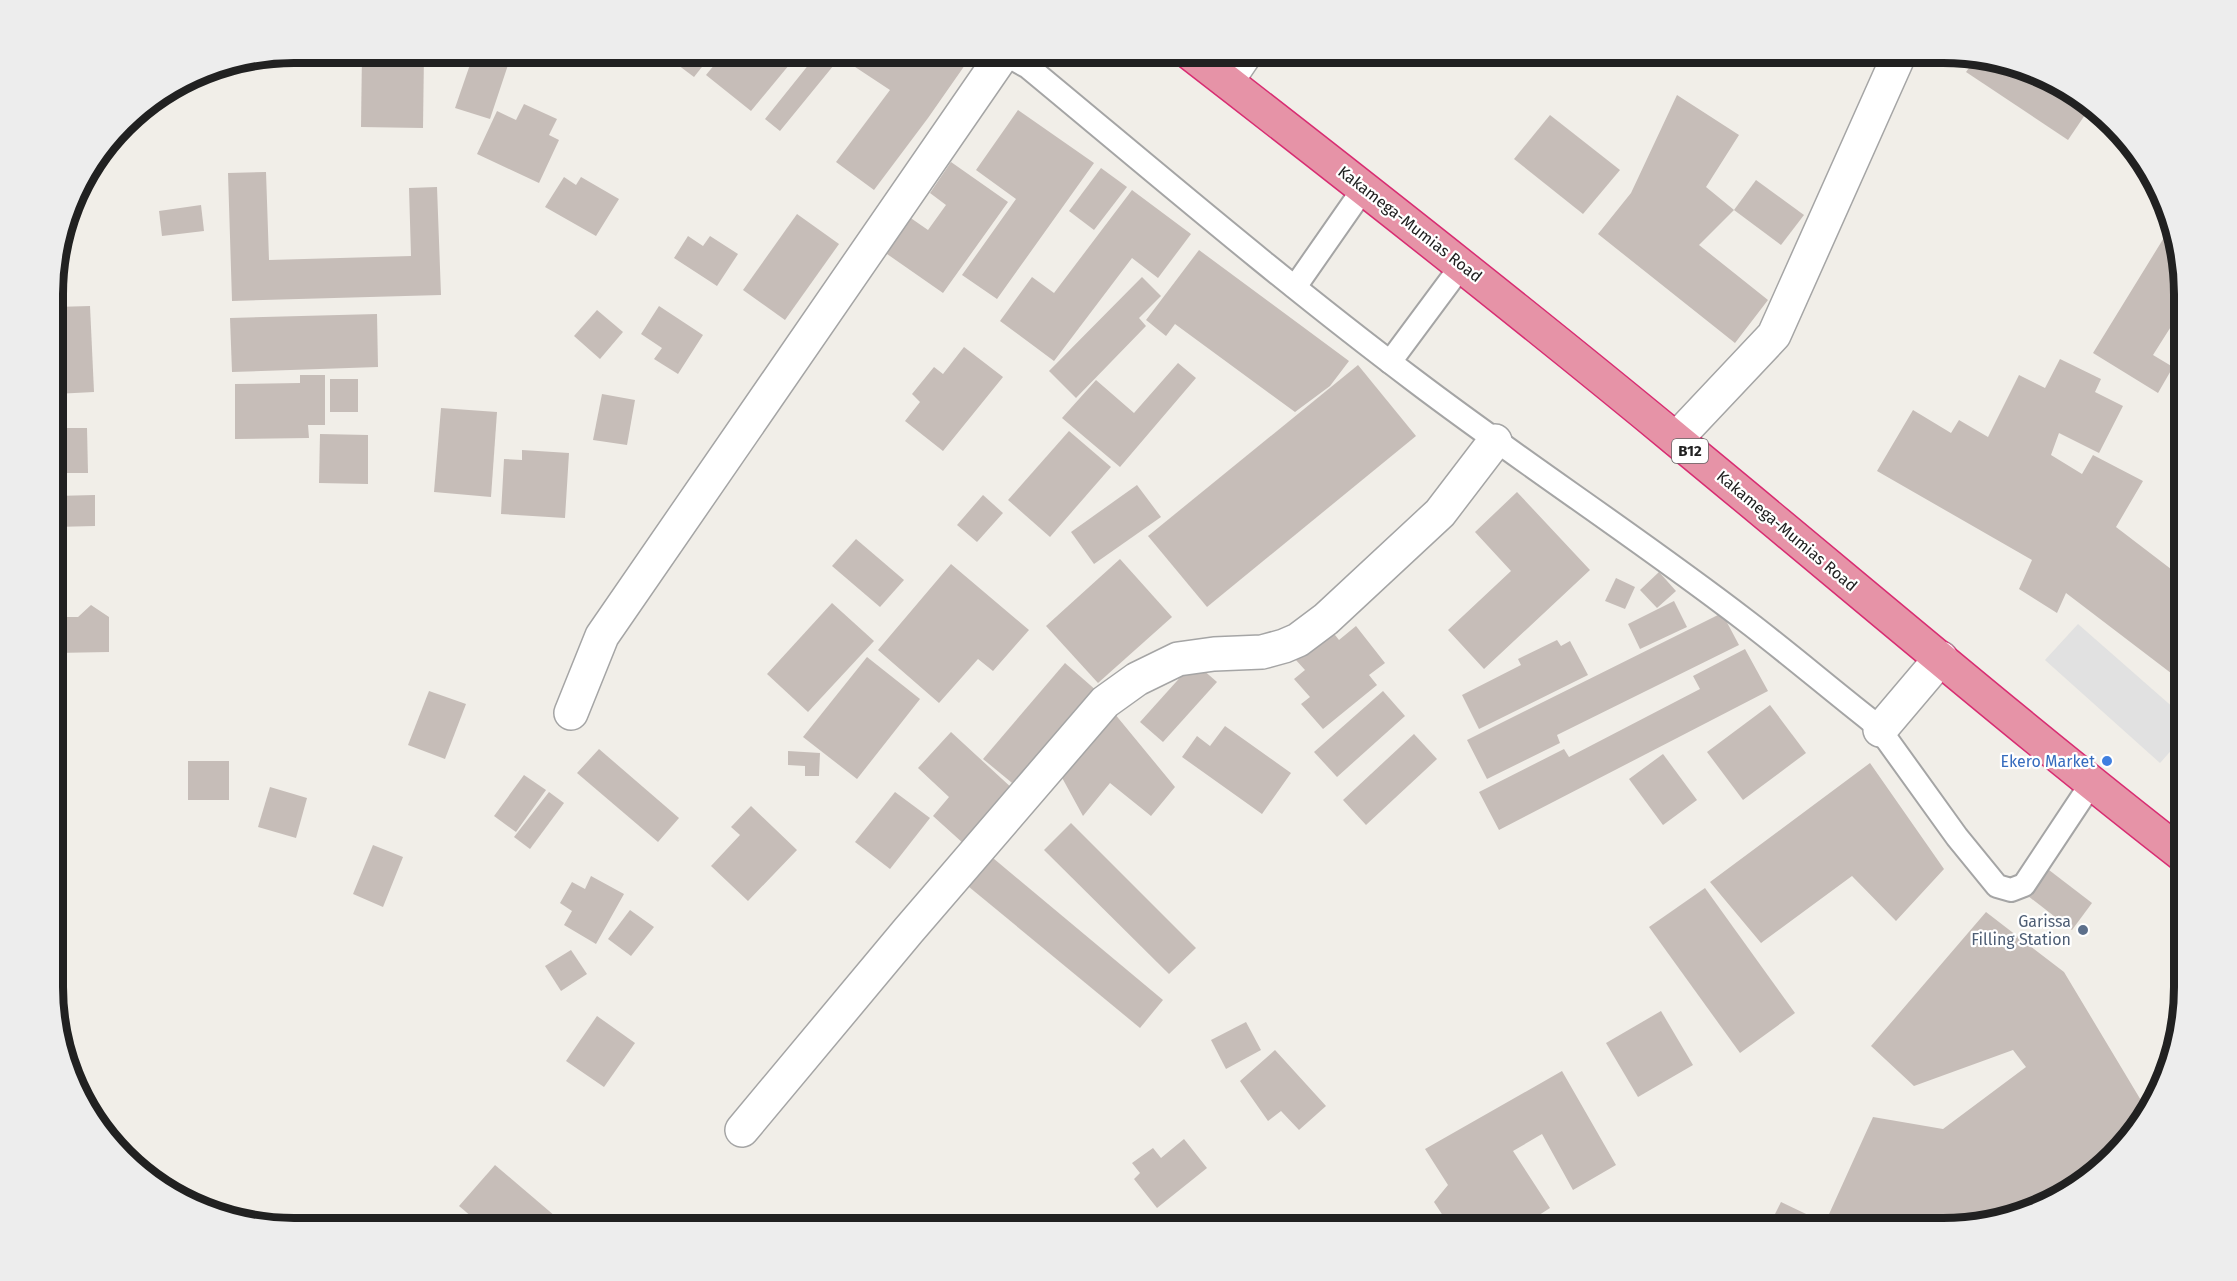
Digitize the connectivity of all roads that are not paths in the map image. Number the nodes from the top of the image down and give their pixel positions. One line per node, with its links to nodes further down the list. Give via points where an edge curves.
1 (997, 63): 14 (street, via 602,636)
2 (1021, 63): 9 (lane)
3 (1204, 63): 6 (highway, Kakamega-Mumias Road / B12)
4 (1239, 63): 6 (street)
5 (1895, 63): 11 (street, via 1774,335)
6 (1227, 81): 7 (highway, Kakamega-Mumias Road / B12)
7 (1364, 188): 8 (highway, Kakamega-Mumias Road / B12); 9 (lane)
8 (1462, 264): 10 (lane); 11 (highway, Kakamega-Mumias Road / B12)
9 (1295, 287): 10 (lane)
10 (1390, 362): 12 (lane)
11 (1676, 439): 13 (highway, Kakamega-Mumias Road / B12)
12 (1495, 441): 15 (lane, via 1745,620); 18 (street, via 1440,513 1334,612 1298,640 1262,652 1178,659 1137,679 1105,702)
13 (1941, 658): 15 (street); 16 (highway, Kakamega-Mumias Road / B12)
14 (571, 713)
15 (1880, 730): 16 (lane, via 1997,886 2011,890 2024,885)
16 (2091, 784): 17 (highway, Kakamega-Mumias Road / B12)
17 (2174, 848)
18 (742, 1130)

